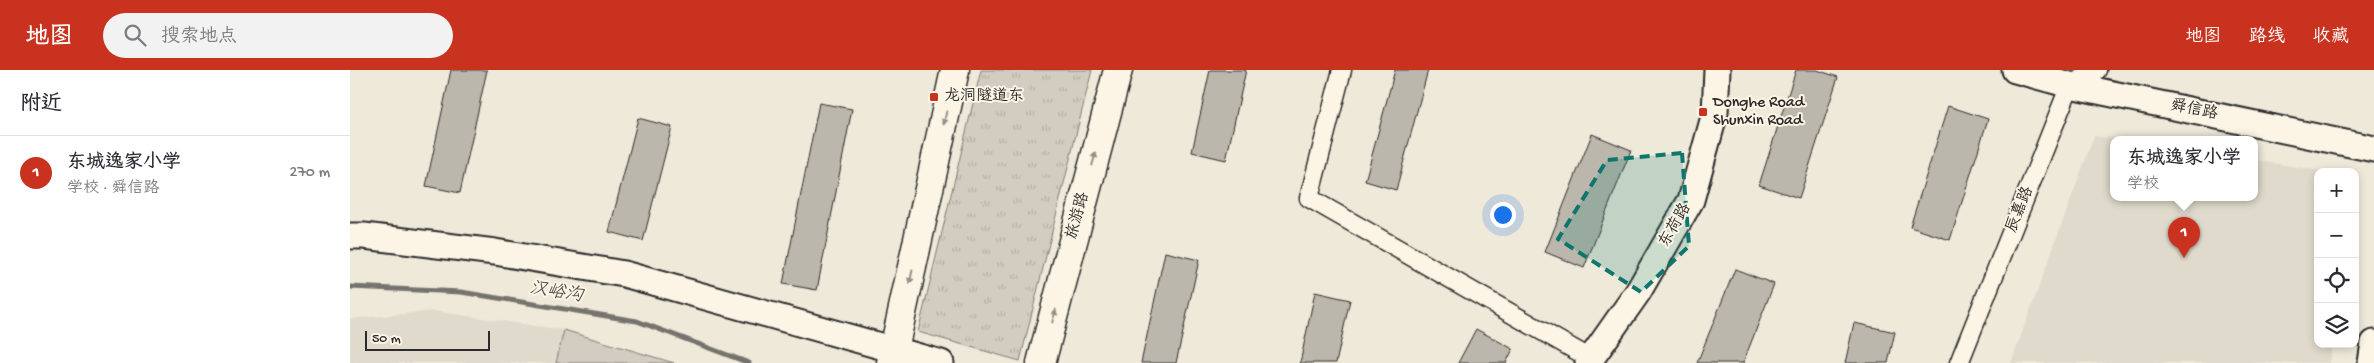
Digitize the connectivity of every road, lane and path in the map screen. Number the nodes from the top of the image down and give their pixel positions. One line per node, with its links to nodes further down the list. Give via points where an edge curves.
1 (955, 70): 11 (main road, one-way to 11)
2 (1118, 70): 14 (main road, 旅游路, one-way to 2)
3 (1342, 70): 12 (street, via 1309,198)
4 (1717, 70): 12 (street, 东荷路, via 1715,113 1691,200 1638,292)
5 (2015, 70): 7 (street, 舜信路)
6 (2097, 70): 7 (street)
7 (2070, 85): 8 (street, 舜信路); 15 (street, 辰嘉路)
8 (2374, 149)
9 (350, 236): 11 (street, via 495,252 624,274)
10 (2374, 343): 16 (street)
11 (893, 356): 13 (street)
12 (1589, 361)
13 (941, 363)
14 (1041, 363)
15 (1959, 363)
16 (2371, 363)

